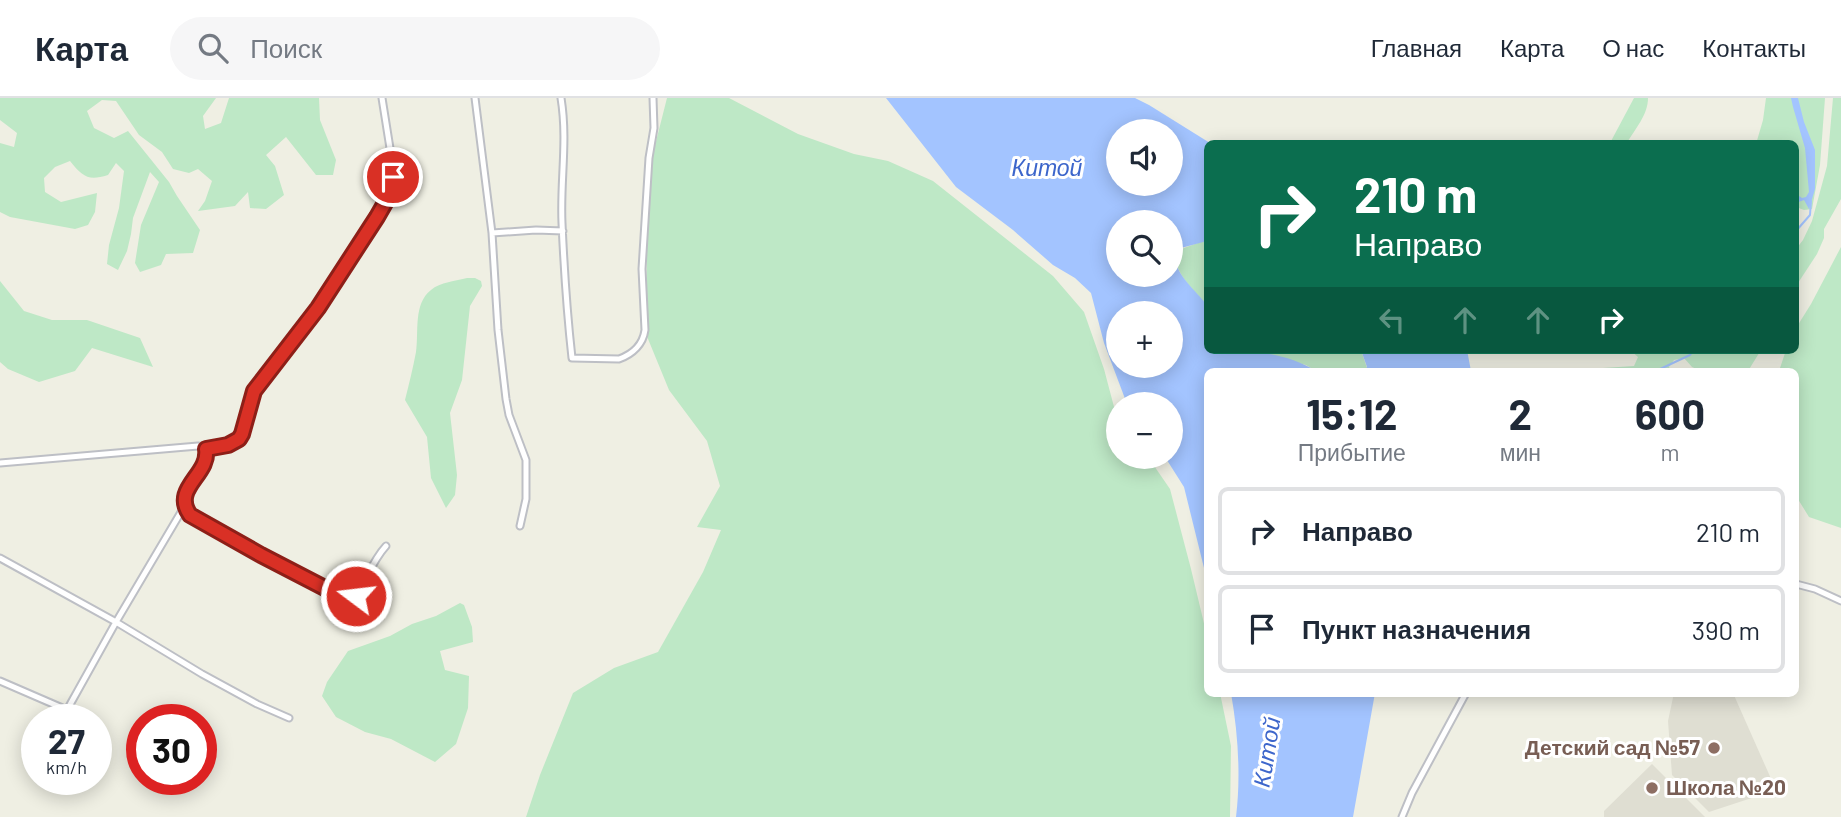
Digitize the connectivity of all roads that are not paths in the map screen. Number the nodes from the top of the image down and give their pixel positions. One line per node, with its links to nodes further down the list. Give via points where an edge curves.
1 (382, 98): 7 (street, via 393,167 385,203 318,308 254,391 239,439)
2 (475, 98): 6 (street)
3 (561, 98): 5 (street)
4 (653, 98): 5 (street, via 642,269 645,330 639,346 626,357 572,358)
5 (563, 231): 6 (street)
6 (492, 233): 10 (street, via 506,399 526,460 526,499)
7 (206, 449): 8 (street, via 198,446); 9 (street, via 206,459 183,497)
8 (0, 464)
9 (184, 507): 11 (street, via 190,515 346,599 356,596); 15 (street)
10 (520, 526)
11 (386, 546)
12 (0, 558): 15 (street)
13 (1799, 585): 14 (street)
14 (1841, 601)
15 (116, 622): 16 (street, via 67,710); 18 (street, via 202,674)
16 (0, 681)
17 (1464, 697): 19 (street)
18 (289, 718)
19 (1402, 817)

